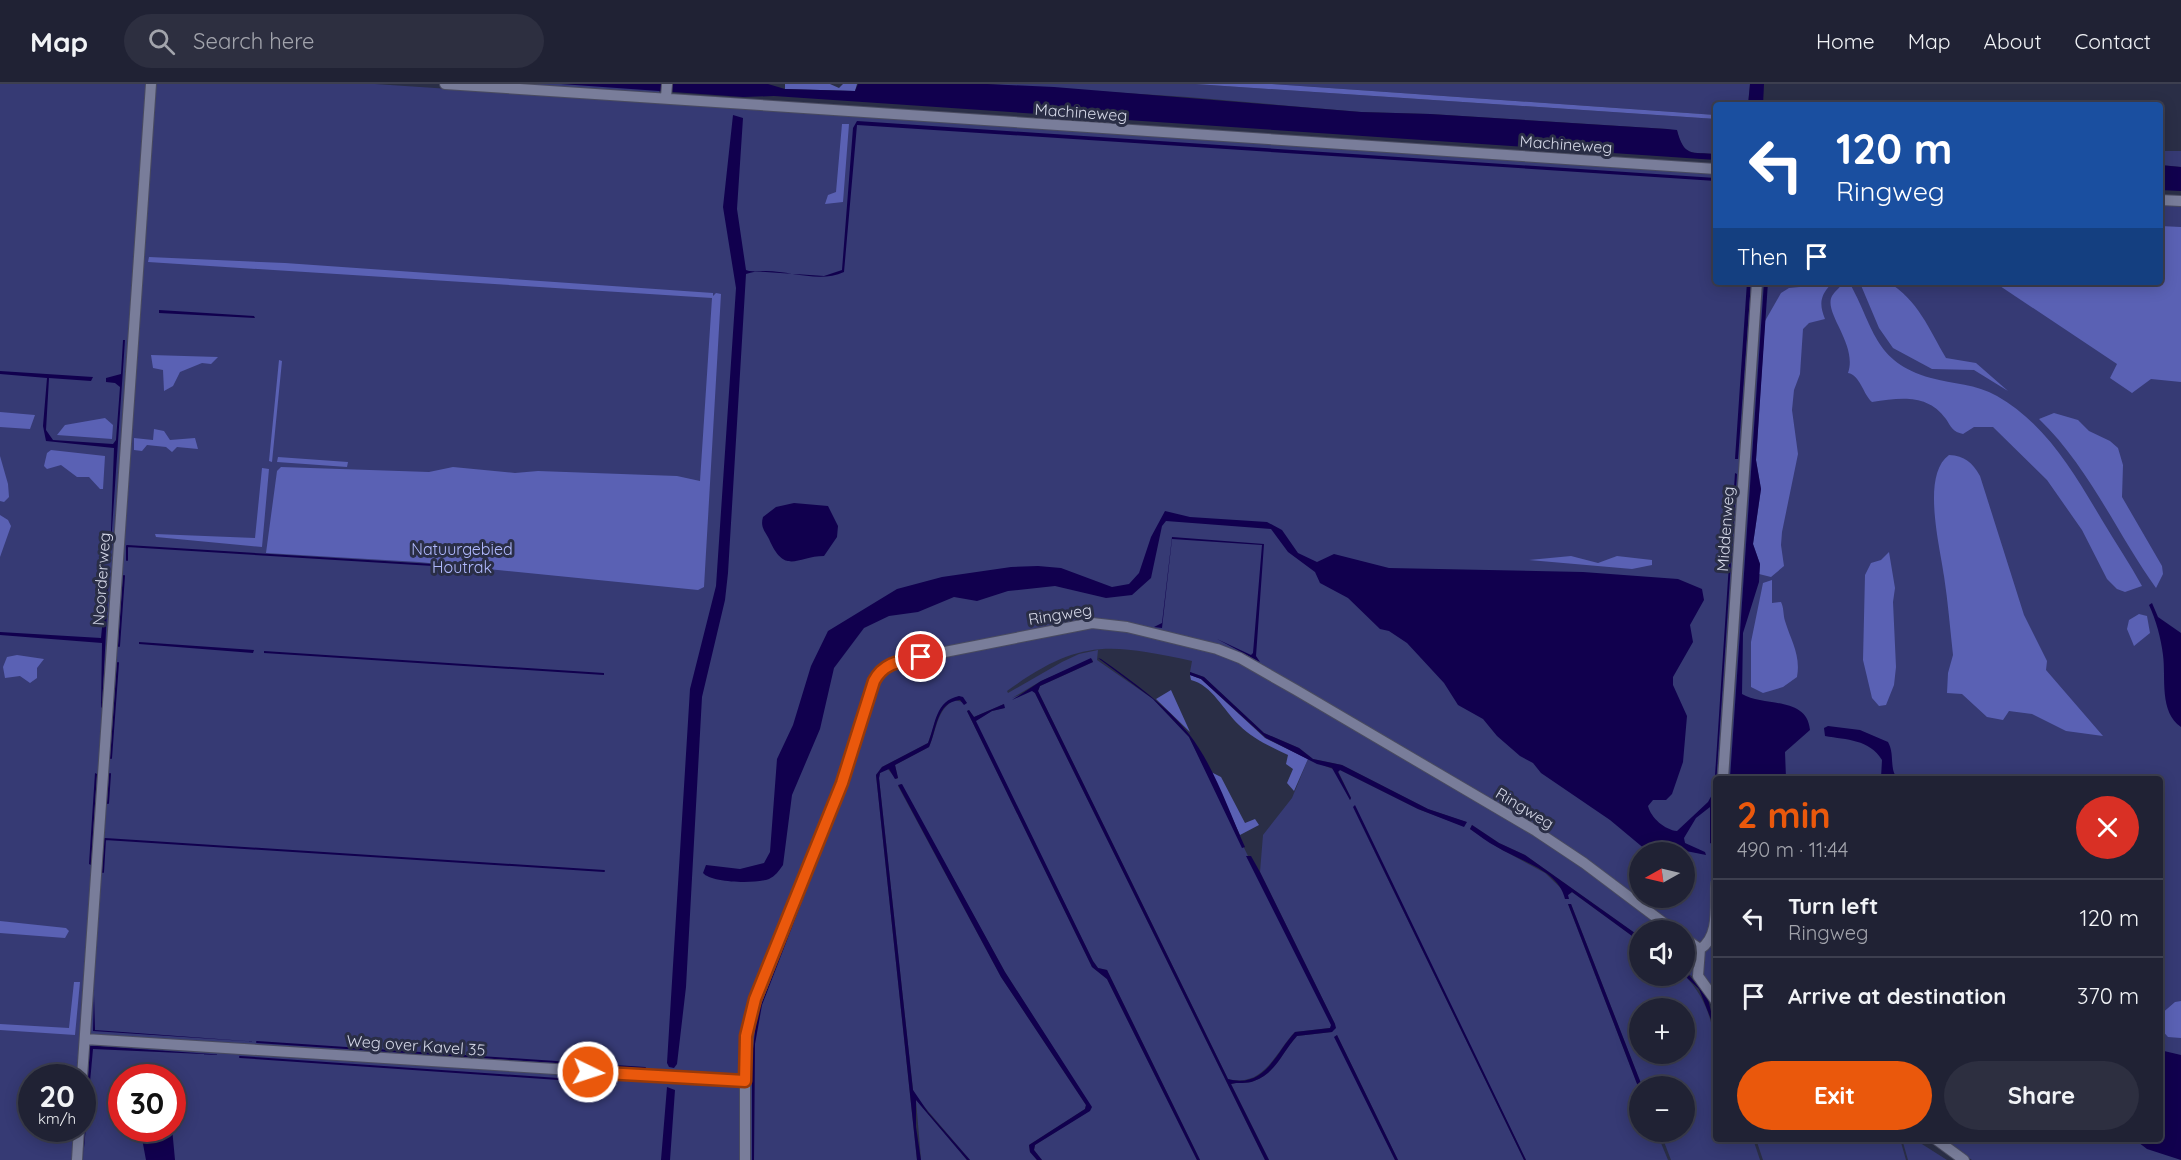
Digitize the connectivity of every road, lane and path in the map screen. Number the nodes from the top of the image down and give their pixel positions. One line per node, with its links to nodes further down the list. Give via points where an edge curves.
1 (151, 84): 14 (street, Noorderweg)
2 (445, 84): 3 (street, Machineweg, via 648,98)
3 (666, 91): 4 (street, Machineweg, via 681,101)
4 (1713, 169)
5 (2163, 200): 6 (street)
6 (2181, 201)
7 (1757, 285): 8 (street, Middenweg)
8 (1723, 776)
9 (1659, 920): 16 (street, Ringweg, via 1559,846 1240,658 1201,644 1119,625 1075,625 903,660 879,672 842,783 755,999 746,1036)
10 (1713, 933): 12 (street, via 1709,943)
11 (1695, 946): 12 (street)
12 (1700, 949): 13 (street, via 1698,976)
13 (1713, 997)
14 (85, 1039): 15 (street, Noorderweg); 16 (street, Weg over Kavel 35)
15 (83, 1064)
16 (745, 1081): 20 (street, Ringweg)
17 (78, 1142): 19 (street)
18 (1939, 1142): 21 (street)
19 (76, 1160)
20 (745, 1160)
21 (1964, 1160)

